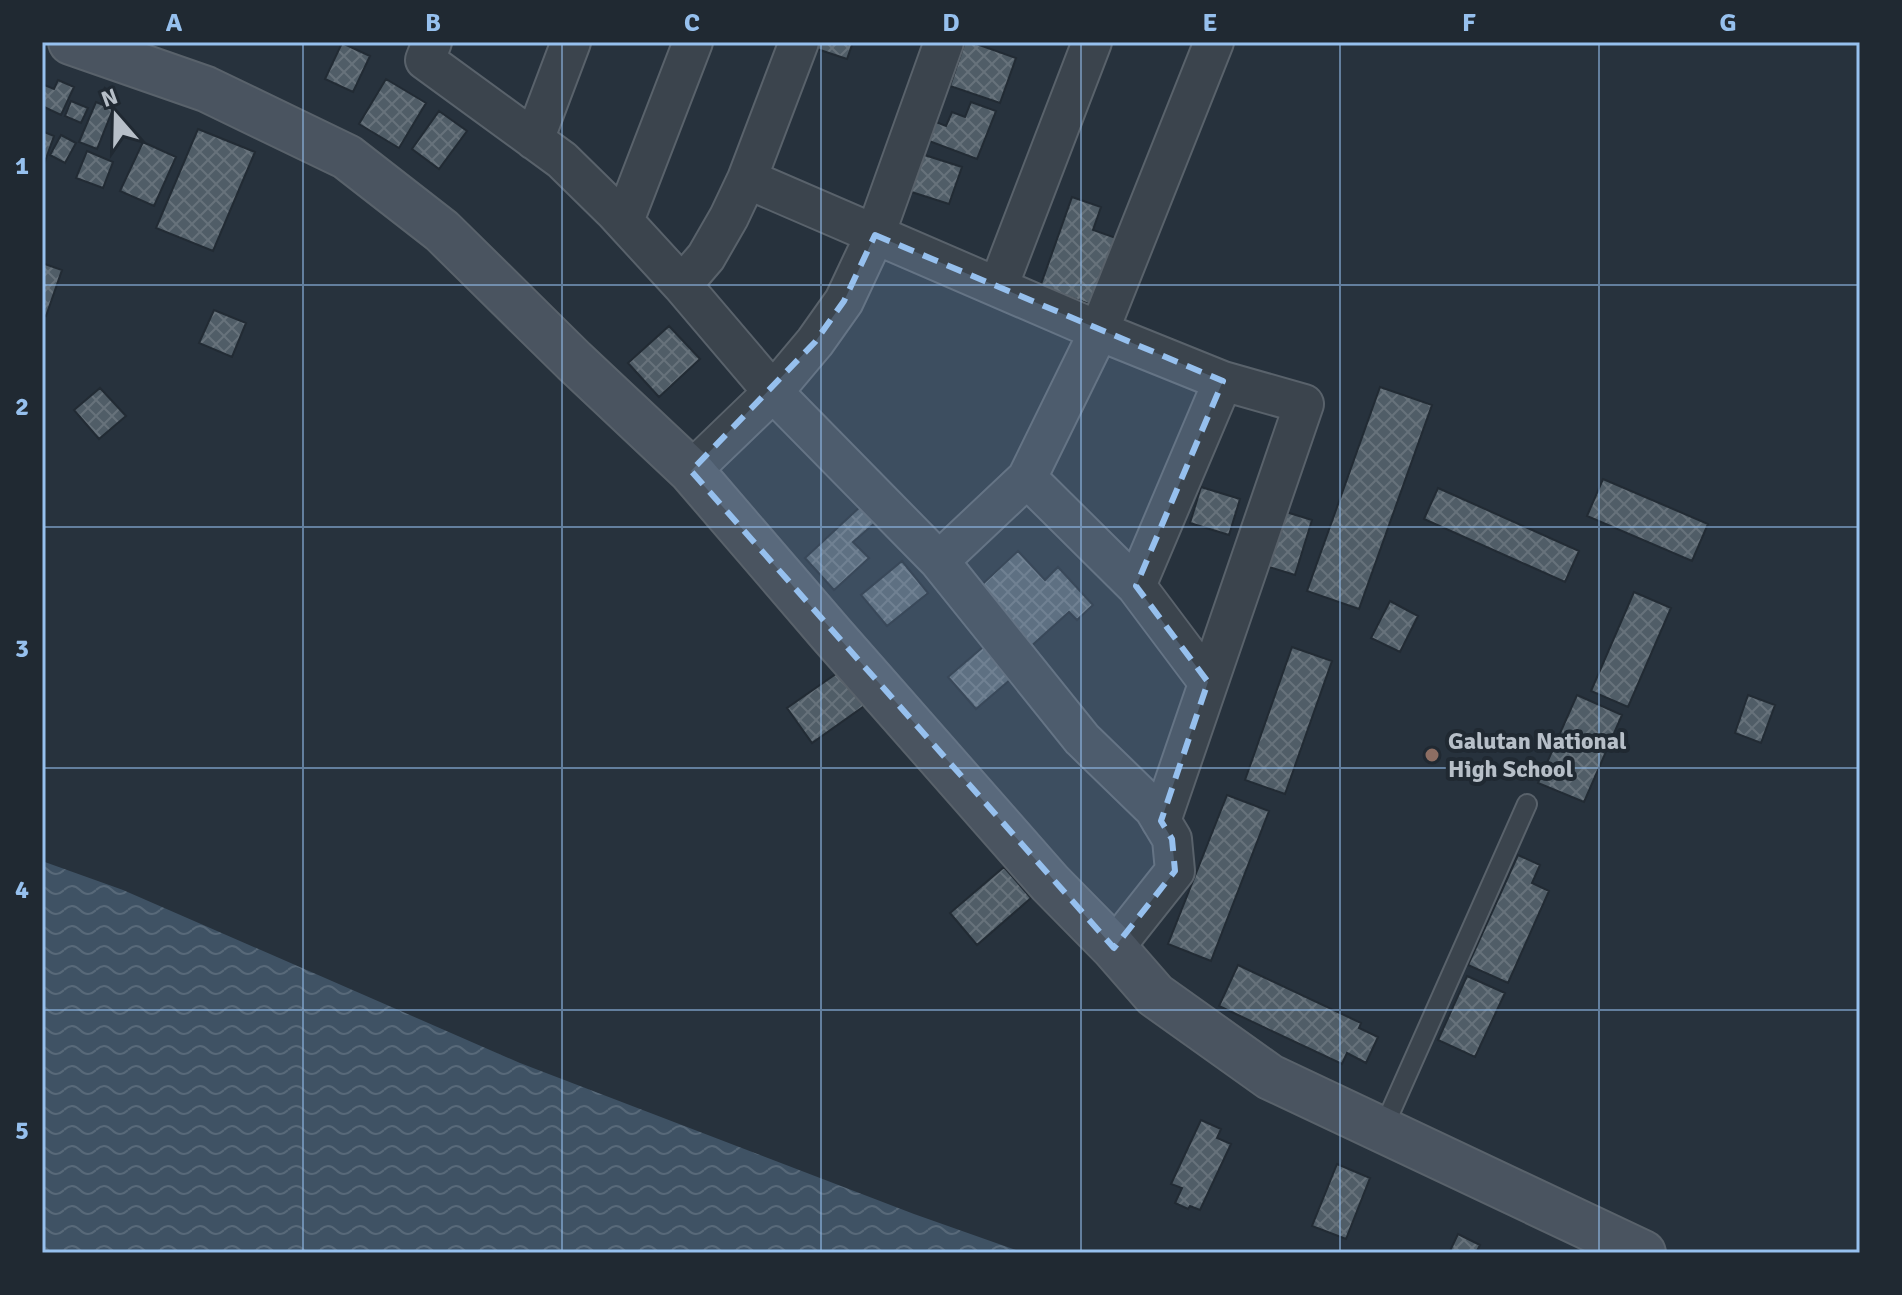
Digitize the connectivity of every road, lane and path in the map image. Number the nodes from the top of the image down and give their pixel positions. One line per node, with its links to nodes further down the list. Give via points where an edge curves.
1 (71, 42): 18 (street, via 206,89 347,157 442,231)
2 (432, 42): 9 (street, via 425,60)
3 (571, 42): 9 (street)
4 (693, 42): 11 (street)
5 (799, 42): 10 (street)
6 (944, 42): 12 (street)
7 (1092, 42): 14 (street)
8 (1214, 42): 15 (street)
9 (534, 140): 11 (street)
10 (747, 179): 12 (street); 13 (street, via 706,257)
11 (624, 221): 13 (street)
12 (875, 235): 14 (street); 17 (street, via 844,301)
13 (682, 285): 17 (street)
14 (998, 287): 15 (street)
15 (1099, 331): 16 (street); 19 (street)
16 (1223, 381): 21 (street); 22 (street, via 1304,404)
17 (773, 392): 18 (street); 20 (street)
18 (691, 471): 25 (street, via 1050,883)
19 (1027, 478): 20 (street); 21 (street)
20 (939, 561): 24 (street, via 1082,739)
21 (1136, 586): 22 (street)
22 (1208, 682): 24 (street)
23 (1527, 804): 26 (lane)
24 (1161, 821): 25 (street, via 1172,839 1175,871)
25 (1114, 948): 26 (street, via 1155,995 1270,1077)
26 (1382, 1131): 27 (street)
27 (1643, 1253)

